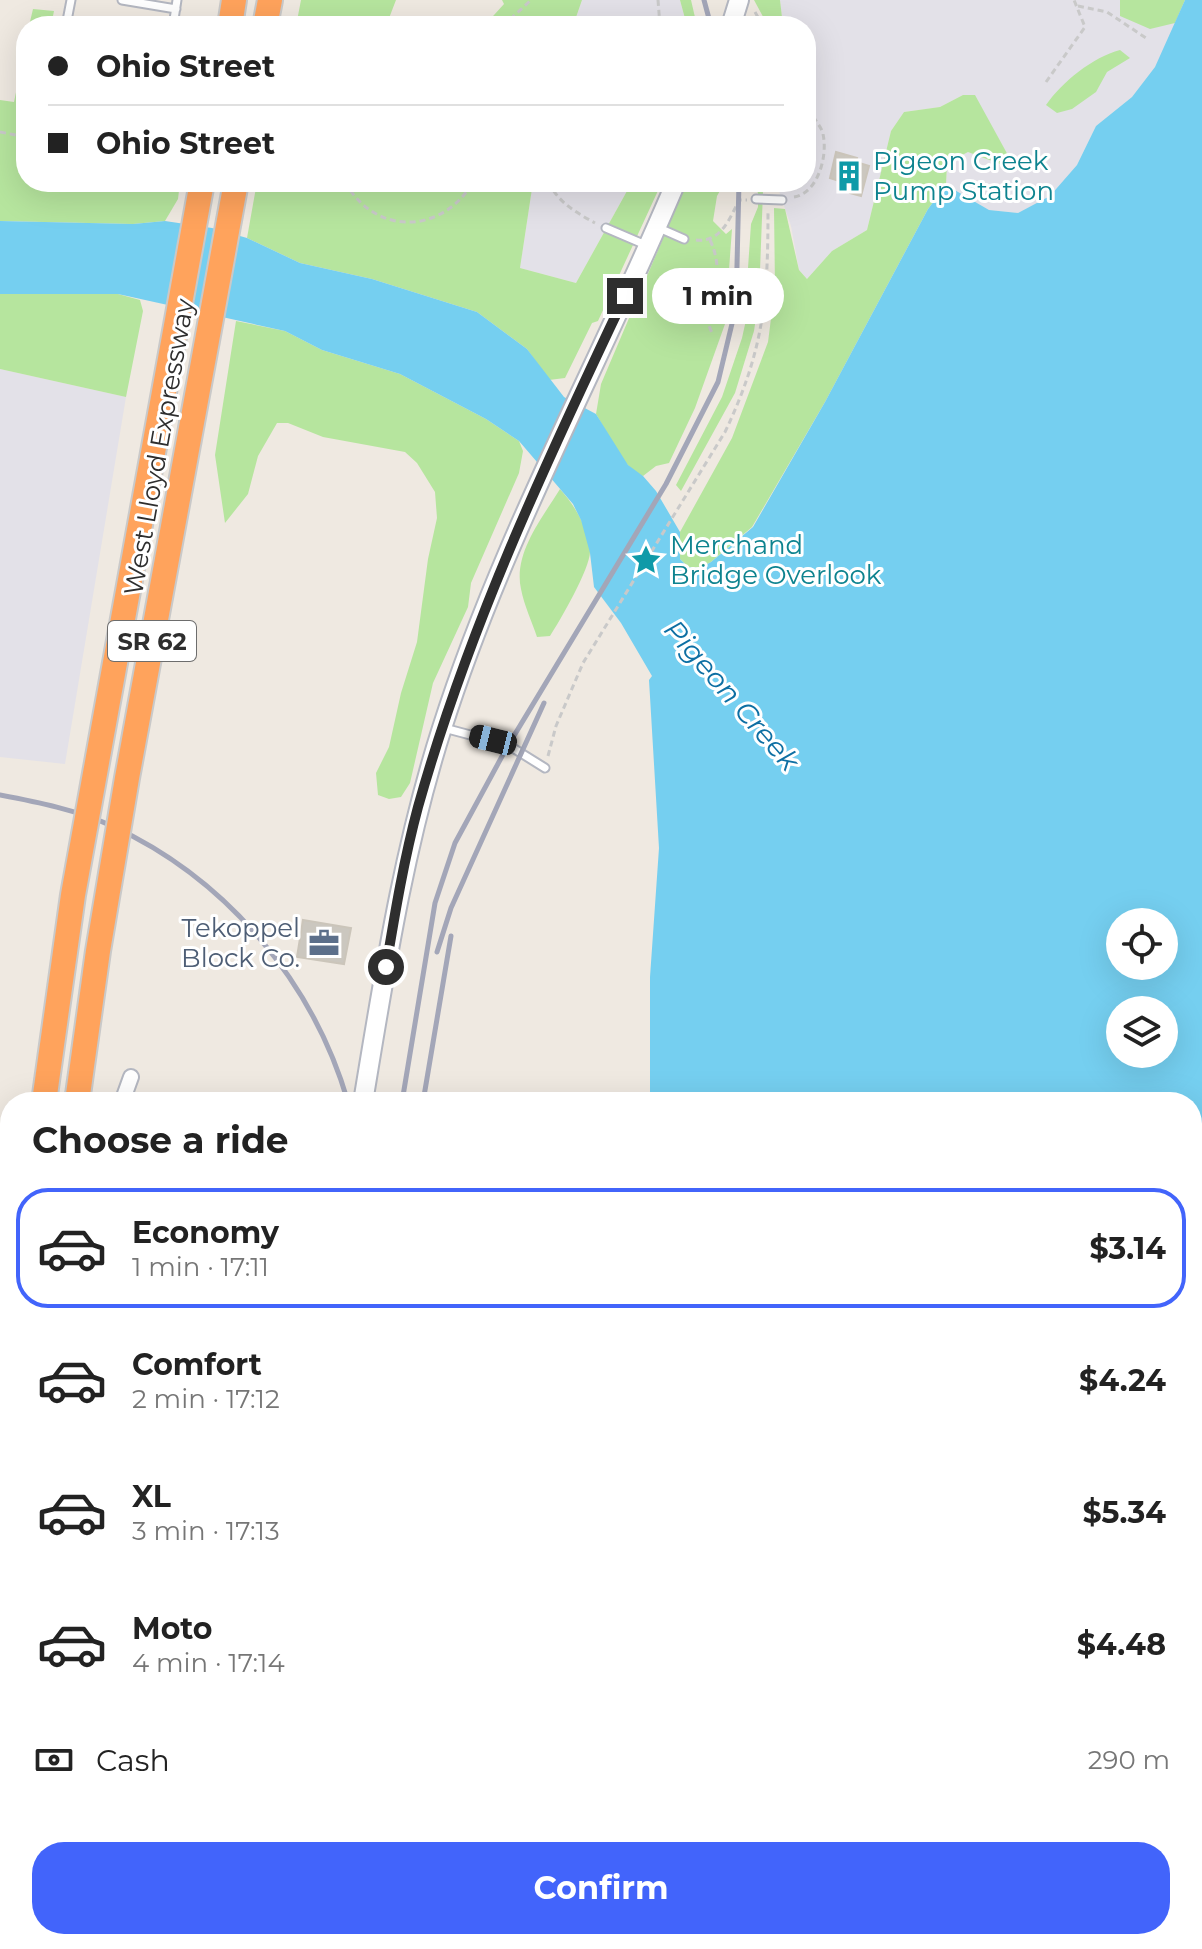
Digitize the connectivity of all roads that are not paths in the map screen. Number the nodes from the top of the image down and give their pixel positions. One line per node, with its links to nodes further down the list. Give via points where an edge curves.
1 (122, 0): 3 (lane)
2 (177, 0): 3 (lane)
3 (176, 9): 4 (lane)
4 (175, 16)
5 (200, 192): 17 (highway, West Lloyd Expressway / SR 62, bridge, via 73,895)
6 (234, 192): 18 (highway, West Lloyd Expressway / SR 62, bridge, via 127,778)
7 (672, 192): 10 (street)
8 (756, 199): 9 (lane)
9 (782, 200)
10 (657, 227): 12 (lane); 13 (street)
11 (606, 228): 13 (lane)
12 (684, 239)
13 (648, 246): 14 (street, via 518,526)
14 (442, 727): 15 (lane, via 508,745); 20 (street, via 400,887)
15 (545, 768)
16 (131, 1077): 19 (street)
17 (45, 1092)
18 (78, 1092)
19 (126, 1092)
20 (365, 1092)

